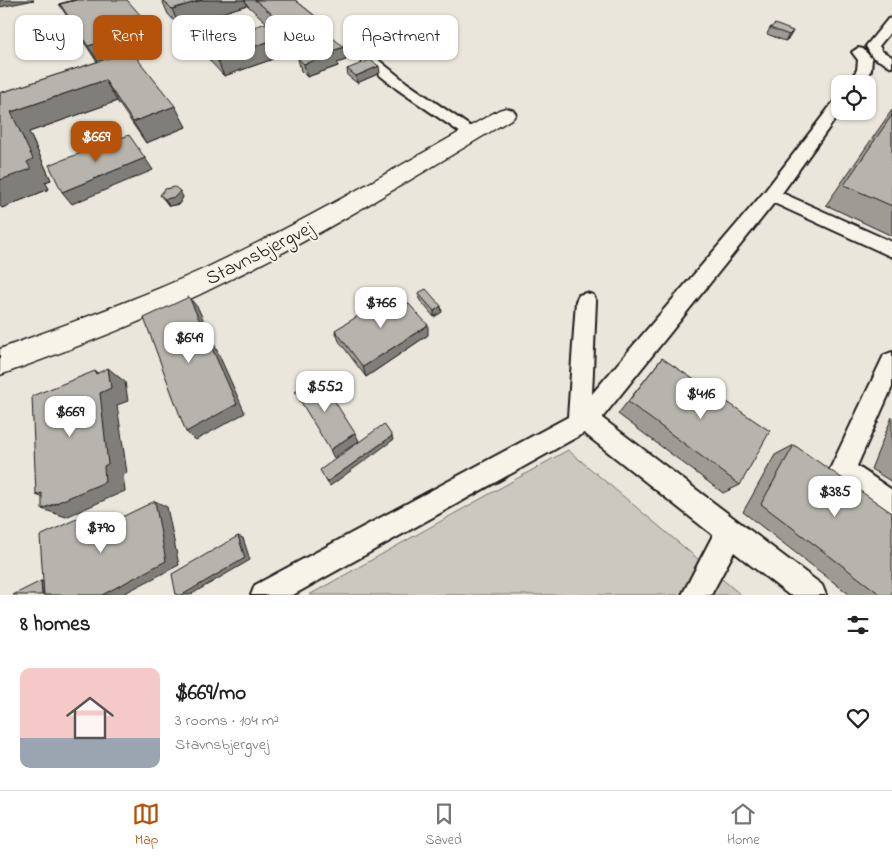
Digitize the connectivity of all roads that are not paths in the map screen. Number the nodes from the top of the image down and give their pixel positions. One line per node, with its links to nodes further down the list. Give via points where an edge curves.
1 (892, 22): 4 (lane, via 872,46 877,54)
2 (858, 52): 5 (lane, via 865,59)
3 (370, 60): 8 (lane)
4 (892, 63)
5 (860, 75)
6 (506, 114): 8 (street, Stavnsbjergvej)
7 (831, 115): 9 (lane)
8 (472, 134): 12 (street, Stavnsbjergvej, via 360,200 217,274)
9 (771, 195): 10 (lane); 14 (lane)
10 (892, 250)
11 (586, 300): 14 (lane, via 579,415)
12 (0, 362)
13 (892, 362): 15 (lane, via 842,471)
14 (585, 420): 16 (lane); 17 (lane)
15 (892, 505)
16 (730, 532): 18 (lane); 19 (lane)
17 (265, 595)
18 (696, 595)
19 (812, 595)

